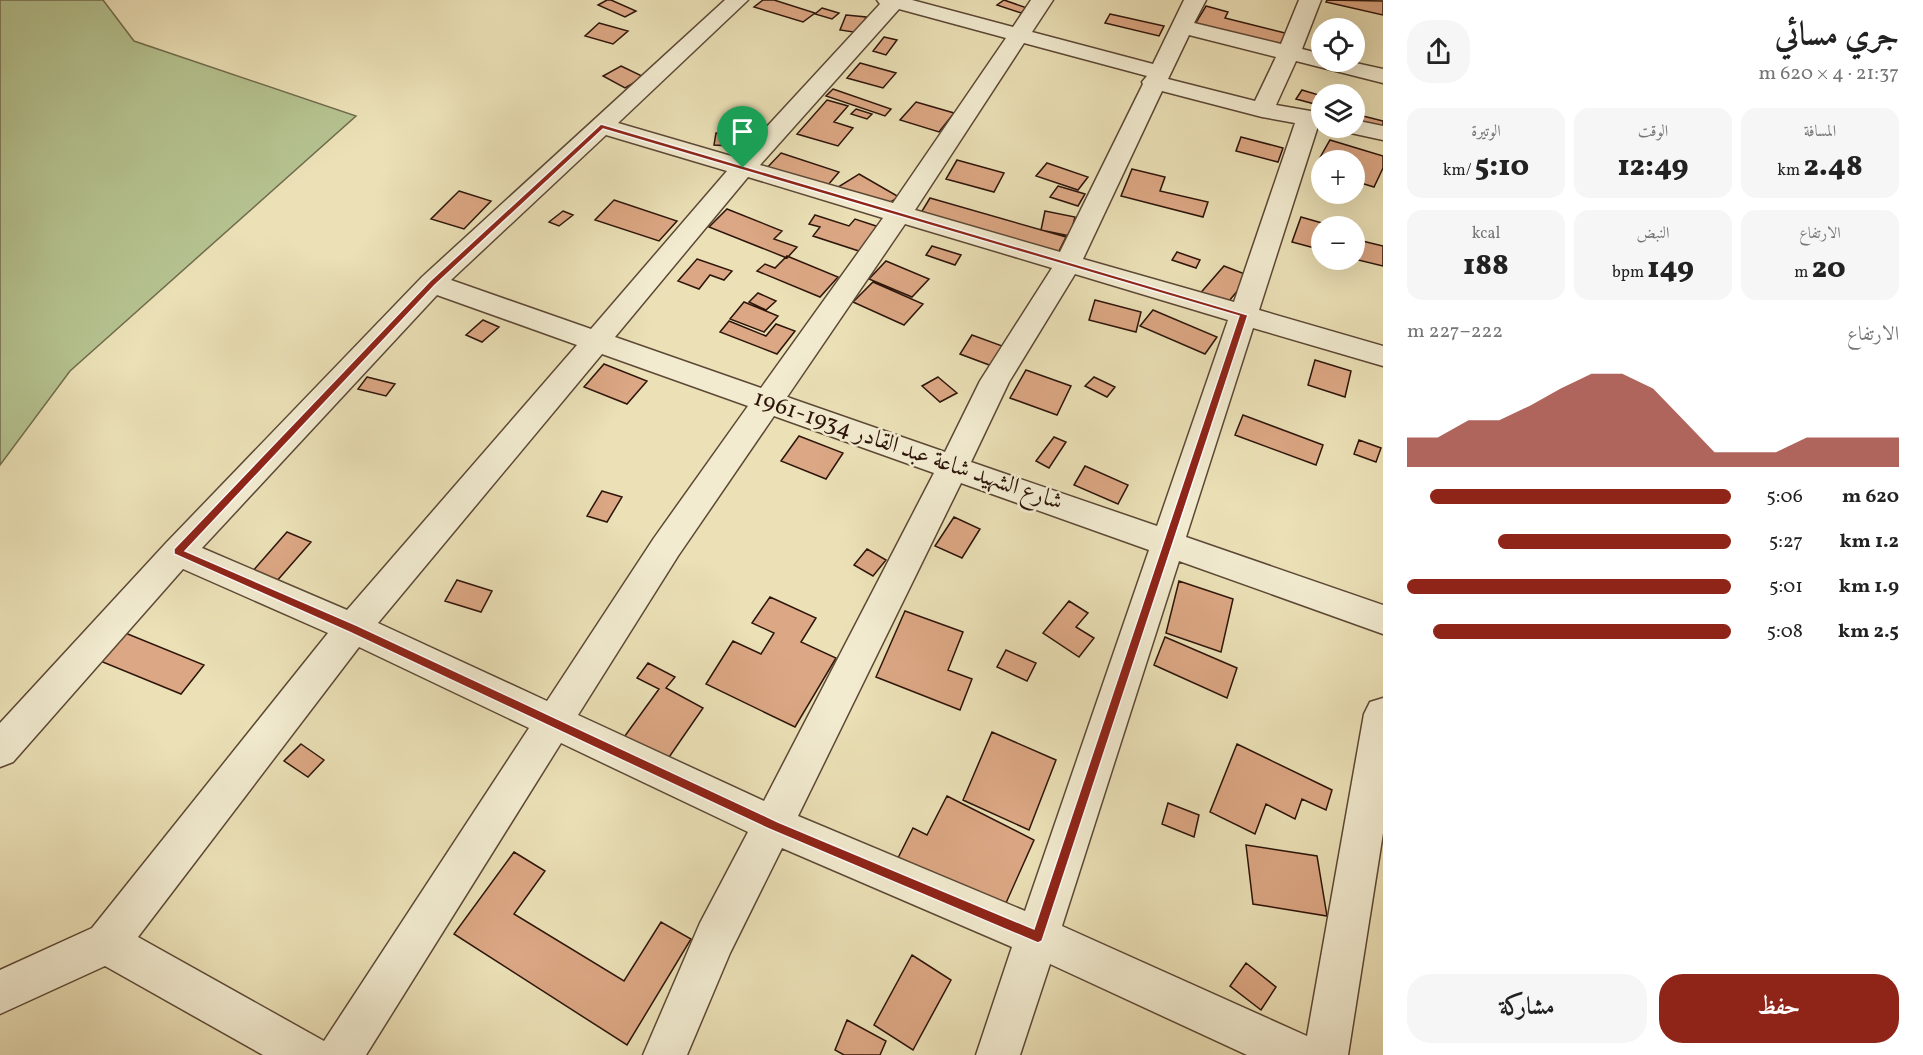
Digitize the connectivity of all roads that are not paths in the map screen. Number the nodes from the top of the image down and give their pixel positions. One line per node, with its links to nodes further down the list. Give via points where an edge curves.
1 (738, 0): 15 (street)
2 (1042, 0): 7 (street)
3 (1195, 0): 6 (street)
4 (1310, 0): 8 (street)
5 (900, 2): 7 (street); 19 (street)
6 (1182, 27): 8 (street); 12 (street)
7 (1018, 35): 12 (street); 20 (street)
8 (1290, 53): 9 (street); 13 (street)
9 (1311, 58)
10 (1365, 72): 11 (street)
11 (1383, 76)
12 (1156, 77): 13 (street); 21 (street)
13 (1262, 110): 14 (street)
14 (1311, 118)
15 (601, 126): 19 (street); 22 (street)
16 (1365, 129): 18 (street)
17 (1311, 130): 23 (street)
18 (1383, 133)
19 (743, 168): 20 (street); 24 (street)
20 (899, 214): 21 (street); 26 (street)
21 (1068, 263): 23 (street); 27 (street, via 995,381)
22 (432, 283): 24 (street, شارع الشهيد شاعة عبد القادر 1934-1961); 29 (street)
23 (1244, 315): 25 (street); 28 (street)
24 (596, 341): 26 (street, شارع الشهيد شاعة عبد القادر 1934-1961); 31 (street)
25 (1383, 356)
26 (768, 402): 27 (street, شارع الشهيد شاعة عبد القادر 1934-1961); 33 (street, via 666,547)
27 (953, 467): 28 (street, شارع الشهيد شاعة عبد القادر 1934-1961); 35 (street)
28 (1168, 543): 30 (street, شارع الشهيد شاعة عبد القادر 1934-1961); 36 (street)
29 (178, 552): 31 (street); 34 (street)
30 (1383, 620)
31 (353, 628): 33 (street); 37 (street)
32 (1383, 714): 44 (street)
33 (554, 722): 35 (street); 40 (street)
34 (0, 750)
35 (774, 825): 36 (street); 41 (street, via 715,939)
36 (1038, 937): 42 (street); 43 (street)
37 (107, 943): 38 (street); 39 (street)
38 (0, 992)
39 (307, 1055)
40 (340, 1055)
41 (665, 1055)
42 (998, 1055)
43 (1297, 1055)
44 (1326, 1055)

